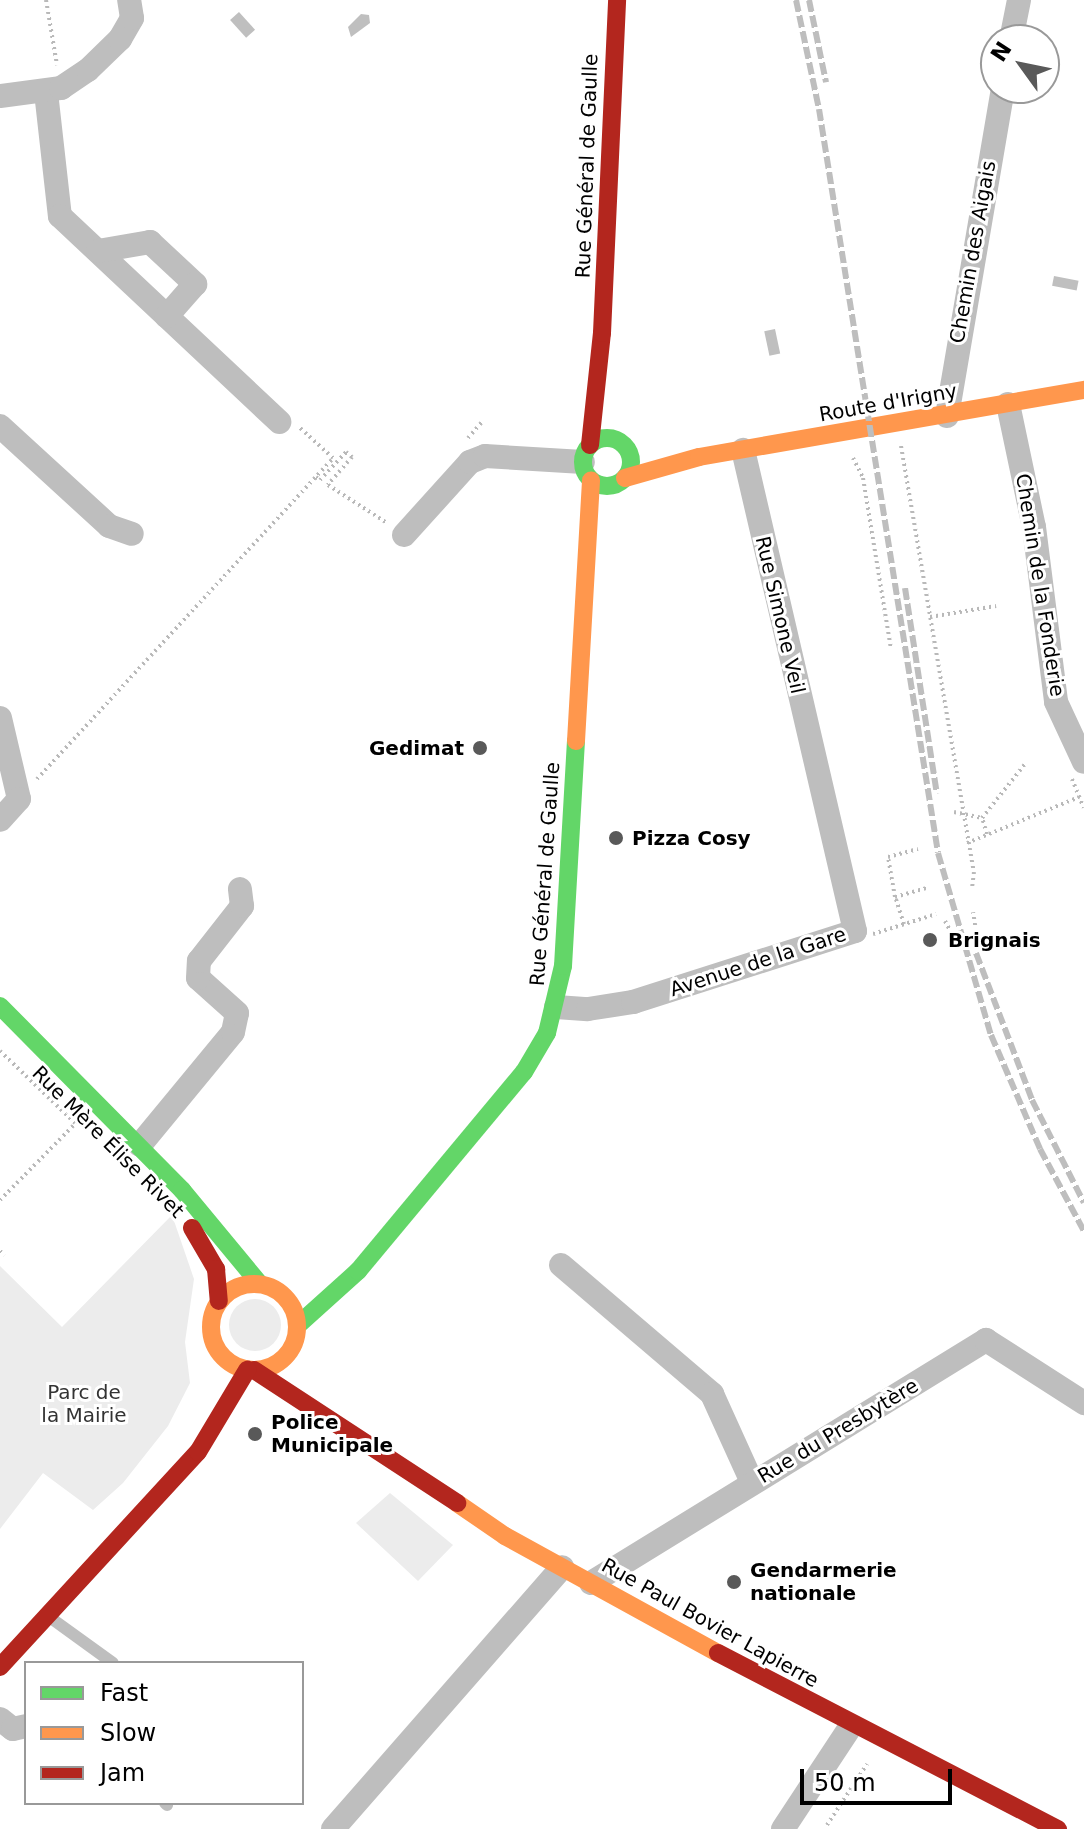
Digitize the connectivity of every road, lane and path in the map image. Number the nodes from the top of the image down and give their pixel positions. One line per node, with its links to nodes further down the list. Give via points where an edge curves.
1 (46, 0): 6 (path)
2 (129, 0): 6 (street, via 132,18 120,39)
3 (617, 0): 11 (main road, Rue Général de Gaulle)
4 (1019, 0): 5 (street)
5 (1014, 24)
6 (54, 90): 7 (street); 9 (street, via 60,216)
7 (0, 96)
8 (1000, 104): 14 (street, Chemin des Aigais)
9 (98, 251): 10 (street); 10 (street, via 150,242 195,284)
10 (167, 316): 15 (street)
11 (602, 333): 19 (main road, Rue Général de Gaulle, via 608,415); 22 (main road, Rue Général de Gaulle)
12 (1084, 390): 13 (main road, Route d'Irigny)
13 (1008, 404): 14 (main road, Route d'Irigny); 35 (street, Chemin de la Fonderie, via 1034,527 1056,702)
14 (947, 416): 16 (main road, Route d'Irigny)
15 (279, 422): 23 (path, via 290,420 333,458)
16 (898, 425): 18 (main road, Route d'Irigny); 30 (path)
17 (0, 426): 26 (street, via 109,526)
18 (840, 435): 20 (main road, Route d'Irigny); 33 (path, via 863,478)
19 (620, 442): 21 (main road, Route d'Irigny, via 654,456); 22 (main road); 24 (main road, Rue Général de Gaulle, via 631,458)
20 (743, 450): 21 (main road, Route d'Irigny); 37 (street, Rue Simone Veil)
21 (699, 457): 24 (main road, Route d'Irigny)
22 (588, 462): 24 (main road, via 604,486); 27 (street, via 485,456 470,462); 28 (main road, Rue Général de Gaulle)
23 (318, 479): 25 (path); 25 (path, via 346,452 352,457); 39 (path)
24 (621, 481): 28 (main road, Rue Général de Gaulle, via 603,511)
25 (328, 485): 27 (path)
26 (132, 534)
27 (404, 535)
28 (586, 604): 56 (main road, Rue Général de Gaulle)
29 (996, 606): 30 (path)
30 (930, 617): 31 (path)
31 (935, 645): 32 (path); 44 (path)
32 (927, 646)
33 (891, 649)
34 (0, 718): 39 (street)
35 (1084, 762)
36 (1025, 764): 41 (path)
37 (816, 781): 56 (street, Avenue de la Gare, via 855,931 633,1002 588,1009)
38 (1079, 797): 43 (path)
39 (19, 799): 42 (street)
40 (954, 812): 41 (path)
41 (982, 818): 43 (path)
42 (0, 820)
43 (987, 835): 44 (path)
44 (967, 843): 48 (path)
45 (918, 849): 49 (path, via 888,857)
46 (929, 887): 49 (path)
47 (240, 889): 59 (street, Rue Mère Élise Rivet, via 242,906 199,961 198,978 237,1013 233,1032)
48 (972, 889)
49 (895, 897): 53 (path)
50 (973, 912): 52 (path, via 977,937 957,944)
51 (936, 914): 53 (path)
52 (945, 921)
53 (904, 924): 54 (path)
54 (869, 936)
55 (0, 1006): 59 (main road, Rue Mère Élise Rivet)
56 (556, 1007): 61 (main road, Rue Général de Gaulle, via 524,1072)
57 (5, 1048): 58 (main road, Rue Mère Élise Rivet); 58 (path)
58 (79, 1120): 60 (path); 65 (main road, Rue Mère Élise Rivet, via 184,1216 216,1269)
59 (140, 1145): 64 (main road, Rue Mère Élise Rivet)
60 (0, 1200)
61 (386, 1233): 63 (main road, Rue Général de Gaulle, via 339,1272); 66 (main road, Rue Général de Gaulle, via 358,1271)
62 (561, 1265): 75 (street, via 712,1394)
63 (316, 1281)
64 (259, 1283): 65 (main road, via 237,1287); 66 (main road, via 288,1288)
65 (219, 1301): 67 (main road, via 211,1329)
66 (298, 1325): 68 (main road, via 294,1358)
67 (222, 1356): 68 (main road); 74 (main road, via 205,1426)
68 (250, 1370): 70 (main road); 72 (main road)
69 (313, 1386): 73 (main road)
70 (291, 1394): 72 (main road); 73 (main road)
71 (1084, 1403): 75 (street, Rue du Presbytère, via 986,1340)
72 (220, 1413): 74 (main road, via 198,1452)
73 (354, 1432): 76 (main road, Rue Paul Bovier Lapierre, via 468,1515)
74 (177, 1471): 78 (main road)
75 (752, 1482): 77 (street, Rue du Presbytère)
76 (562, 1567): 77 (main road, Rue Paul Bovier Lapierre); 86 (street)
77 (591, 1583): 83 (main road, Rue Paul Bovier Lapierre)
78 (46, 1614): 79 (lane); 80 (main road)
79 (110, 1661)
80 (0, 1667)
81 (0, 1719): 82 (street, via 13,1729)
82 (24, 1726)
83 (851, 1726): 84 (main road, Rue Paul Bovier Lapierre); 87 (street)
84 (881, 1741): 85 (path); 88 (main road, Rue Paul Bovier Lapierre)
85 (827, 1825)
86 (333, 1829)
87 (783, 1829)
88 (1058, 1829)

